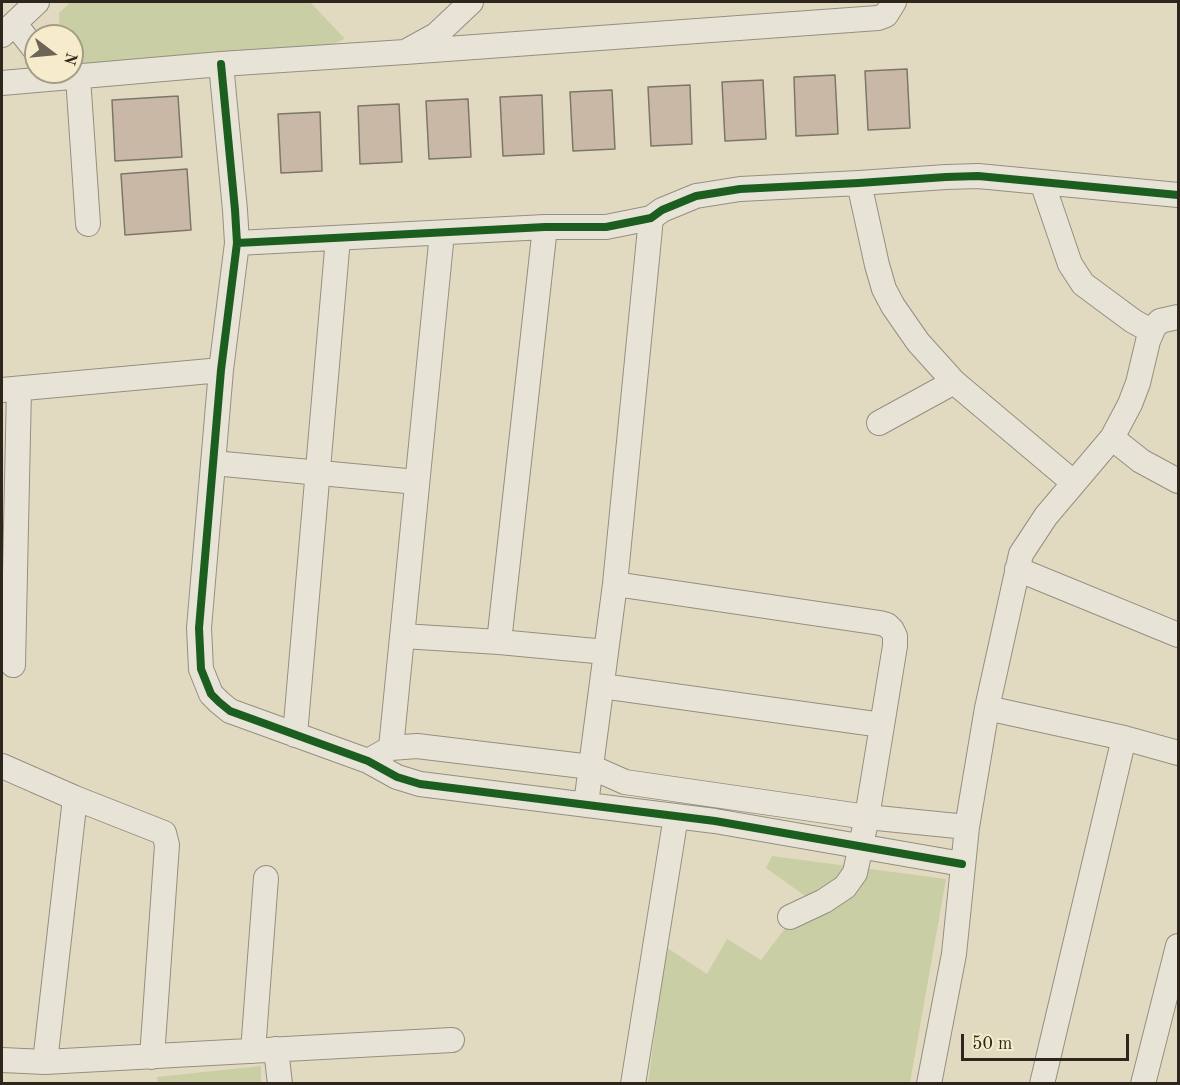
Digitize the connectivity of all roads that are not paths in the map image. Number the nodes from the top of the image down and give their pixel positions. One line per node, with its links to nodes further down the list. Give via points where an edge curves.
1 (37, 2): 4 (street)
2 (471, 2): 6 (street, via 436,34)
3 (894, 2): 6 (street, via 886,15 878,18)
4 (8, 29): 5 (street)
5 (24, 42)
6 (405, 52): 7 (street)
7 (221, 64): 8 (street); 20 (street)
8 (84, 74)
9 (24, 80): 10 (street)
10 (2, 83)
11 (64, 84): 16 (street)
12 (1042, 182): 13 (street, via 978,176); 14 (street); 22 (street, via 1066,256 1083,284)
13 (859, 183): 15 (street, via 740,189 696,196); 24 (street, via 884,289 918,342)
14 (1179, 195)
15 (651, 218): 17 (street, via 606,227); 34 (street)
16 (88, 224)
17 (545, 228): 18 (street); 37 (street)
18 (442, 232): 19 (street); 31 (street)
19 (338, 238): 20 (street); 29 (street)
20 (237, 243): 23 (street)
21 (1179, 318): 22 (street, via 1160,321)
22 (1151, 332): 27 (street, via 1138,383)
23 (221, 369): 25 (street); 28 (street)
24 (954, 382): 26 (street); 32 (street)
25 (10, 389): 39 (street)
26 (879, 423)
27 (1112, 438): 30 (street, via 1141,461); 32 (street)
28 (213, 463): 29 (street); 43 (street, via 199,627 205,683 230,711)
29 (318, 473): 31 (street); 43 (street)
30 (1179, 481)
31 (417, 482): 36 (street)
32 (1074, 483): 33 (street, via 1027,543)
33 (1017, 569): 35 (street); 41 (street)
34 (615, 584): 38 (street); 42 (street, via 887,625 895,636 895,646)
35 (1179, 635)
36 (403, 636): 37 (street); 45 (street)
37 (499, 642): 38 (street)
38 (606, 652): 40 (street)
39 (13, 665)
40 (603, 686): 42 (street); 49 (street)
41 (987, 708): 44 (street); 54 (street)
42 (882, 725): 53 (street)
43 (295, 735): 47 (street)
44 (1124, 738): 46 (street); 69 (street)
45 (391, 748): 47 (street); 49 (street, via 417,746)
46 (1179, 753)
47 (368, 761): 51 (street, via 420,784)
48 (2, 766): 50 (street)
49 (591, 767): 51 (street); 53 (street, via 626,782)
50 (75, 798): 63 (street, via 164,833); 65 (street)
51 (586, 804): 52 (street)
52 (676, 816): 55 (street); 67 (street)
53 (867, 817): 54 (street); 55 (street)
54 (967, 827): 56 (street)
55 (861, 848): 56 (street); 58 (street, via 855,873 845,887)
56 (962, 864): 68 (street, via 954,954)
57 (266, 878): 62 (street)
58 (790, 917)
59 (1179, 946): 70 (street)
60 (452, 1040): 61 (street)
61 (276, 1049): 62 (street); 66 (street)
62 (253, 1051): 63 (street)
63 (152, 1057): 65 (street)
64 (2, 1060): 65 (street)
65 (45, 1062)
66 (280, 1083)
67 (633, 1083)
68 (929, 1083)
69 (1042, 1083)
70 (1143, 1083)

